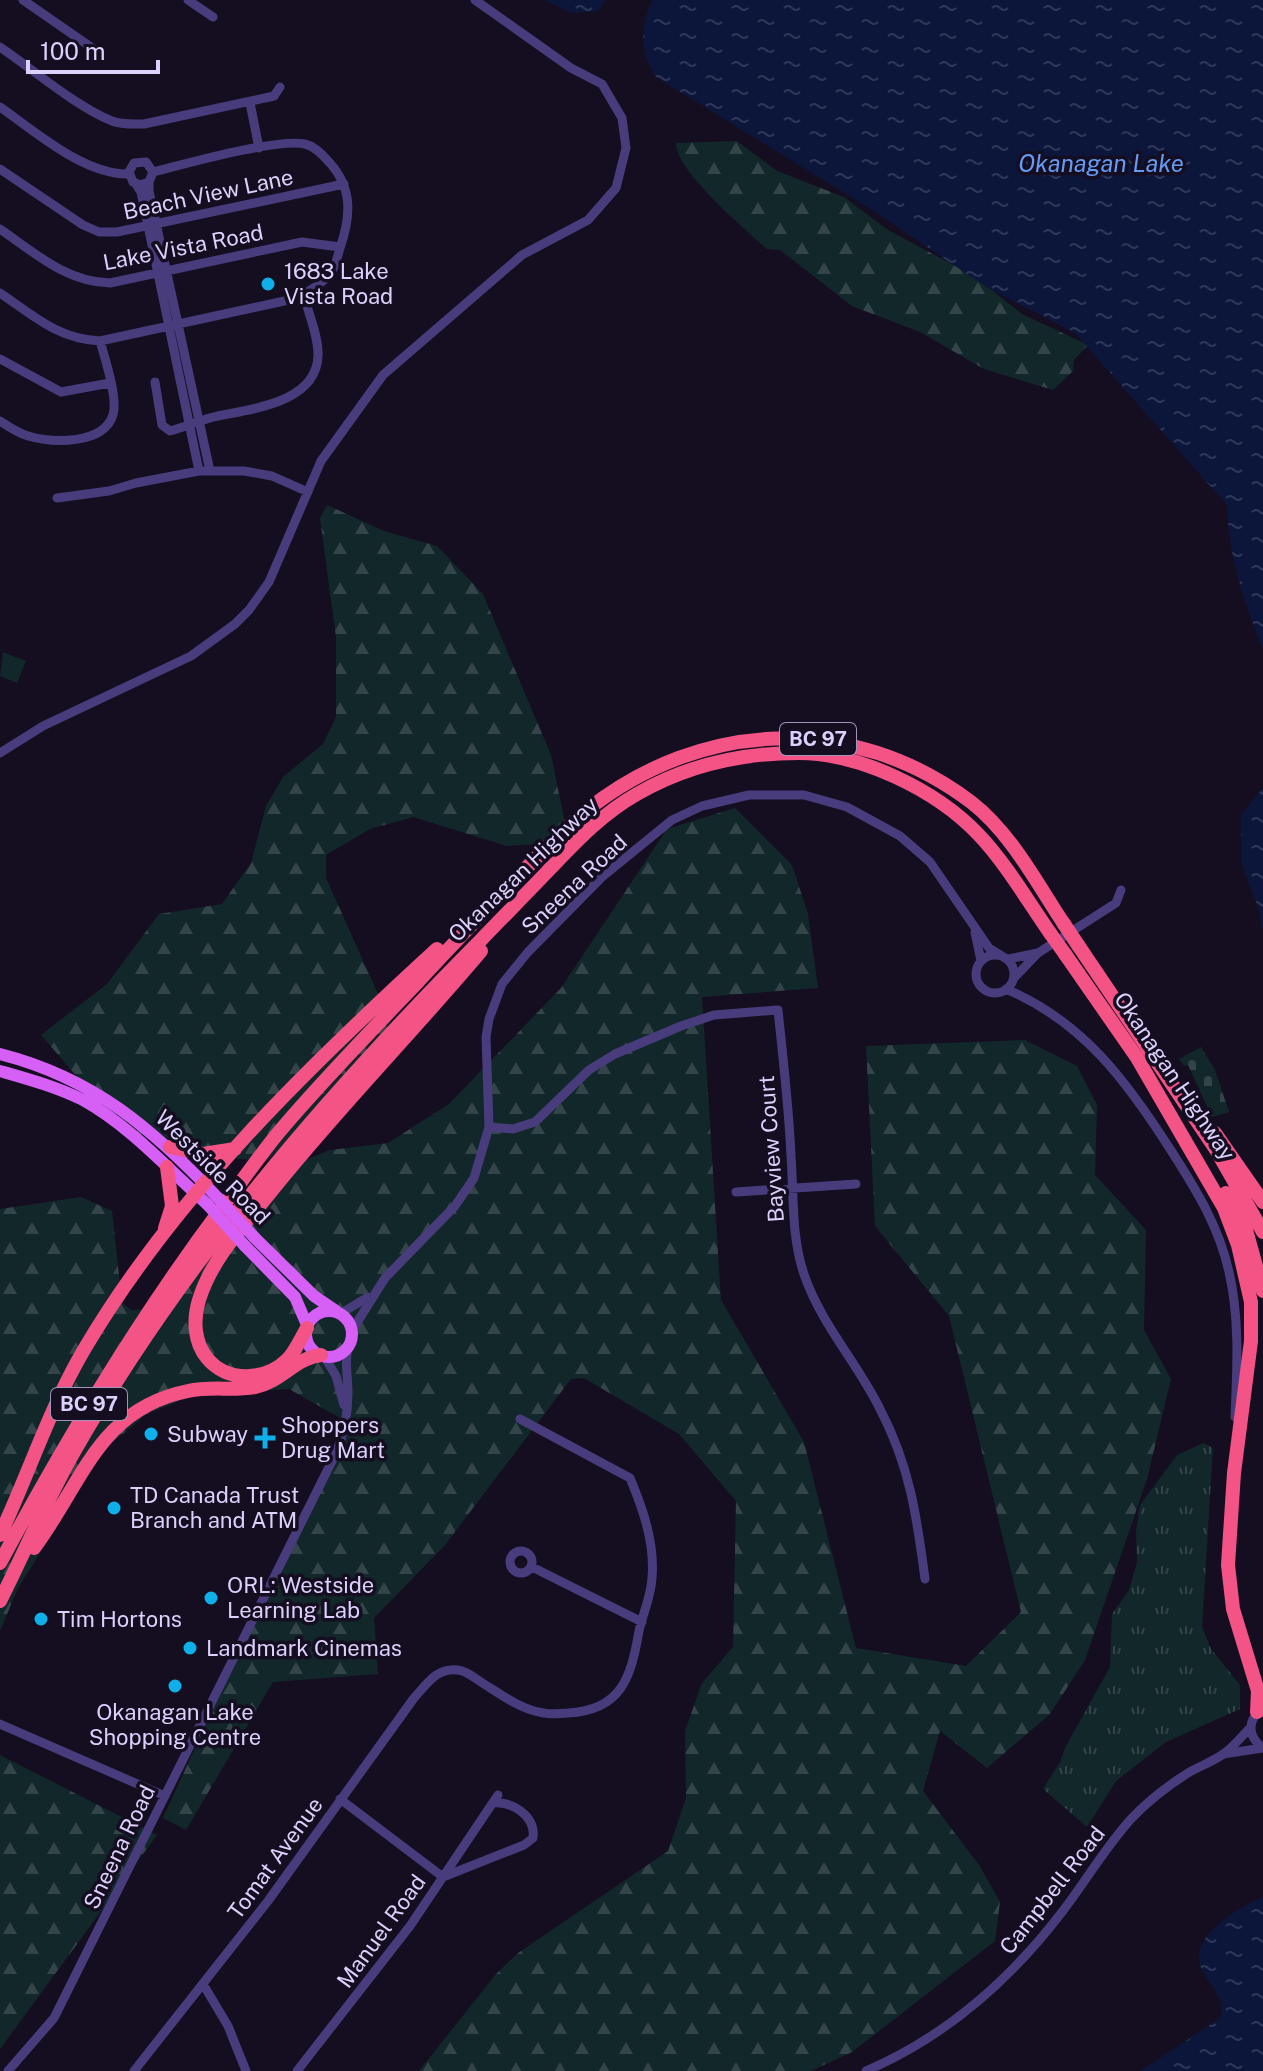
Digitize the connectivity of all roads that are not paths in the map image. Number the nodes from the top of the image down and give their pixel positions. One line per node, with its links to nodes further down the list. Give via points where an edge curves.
1 (23, 0): 6 (street)
2 (188, 0): 4 (street)
3 (475, 0): 32 (street, via 602,84 622,118 626,148 616,188 588,220 522,255 383,375 321,461)
4 (213, 17)
5 (0, 47): 8 (street, via 113,122 144,124)
6 (98, 52)
7 (280, 87): 8 (street, via 274,96)
8 (250, 103): 10 (street)
9 (0, 107): 13 (street, via 84,164 108,174)
10 (259, 148): 12 (street); 16 (street, via 308,144 332,164)
11 (0, 169): 17 (street, Beach View Lane, via 99,232)
12 (153, 172): 13 (street, via 141,161); 14 (street)
13 (129, 174): 15 (street)
14 (149, 182): 15 (street); 17 (street)
15 (136, 184): 17 (street)
16 (344, 184): 17 (street, Beach View Lane); 19 (street, via 349,217)
17 (152, 224): 20 (street)
18 (0, 229): 20 (street, Lake Vista Road, via 89,283)
19 (340, 247): 20 (street, Lake Vista Road, via 302,242); 22 (street, via 332,270)
20 (162, 272): 23 (street)
21 (0, 293): 24 (street, via 60,333)
22 (304, 295): 23 (street); 29 (street, via 318,353 310,377 283,401)
23 (173, 325): 24 (street); 29 (street)
24 (100, 341): 27 (street)
25 (0, 359): 27 (street, via 61,392)
26 (155, 382): 29 (street, via 162,425 170,431)
27 (110, 383): 28 (street, via 113,414 106,428 86,438 31,437)
28 (0, 421)
29 (194, 424): 30 (street); 31 (street)
30 (199, 471): 31 (street); 33 (street)
31 (210, 471): 32 (street, via 272,476)
32 (308, 492): 34 (street, via 269,582 225,633 191,656 43,726)
33 (57, 498)
34 (0, 753)
35 (534, 860): 44 (highway, Okanagan Highway / BC 97, bridge, via 587,810 680,757 730,742 783,736 874,752 917,768 972,803 1008,841); 50 (highway, via 356,1022); 70 (highway, Okanagan Highway / BC 97, via 278,1133 148,1310 50,1468)
36 (547, 872): 46 (highway, Okanagan Highway / BC 97, bridge, via 597,821 635,795 708,764 802,753 871,767 942,804 980,836); 63 (highway, via 289,1168 231,1240 198,1303 199,1345 211,1362 230,1374 272,1371 288,1358); 72 (highway, Okanagan Highway / BC 97, via 308,1124 195,1266 76,1449)
37 (1121, 890): 39 (street, via 1108,909)
38 (971, 921): 40 (street, Sneena Road, via 989,948); 41 (street, Sneena Road); 48 (street, Sneena Road, via 930,862 900,836 847,807 804,795 749,795 702,806 672,820 602,877 502,984 486,1037)
39 (1038, 953): 40 (street); 42 (street)
40 (1005, 958): 41 (street, via 987,956); 42 (street)
41 (981, 961): 43 (street, via 976,975 983,989)
42 (1014, 978): 43 (street)
43 (1006, 989): 68 (street, via 1042,1005 1108,1062 1205,1203 1220,1237 1235,1308)
44 (1151, 1050): 56 (highway); 57 (highway, Okanagan Highway / BC 97)
45 (0, 1054): 49 (main road, Westside Road, via 51,1069 97,1092)
46 (1136, 1056): 61 (highway, Okanagan Highway / BC 97, via 1237,1213); 68 (highway, via 1224,1208 1246,1275 1251,1341)
47 (0, 1071): 51 (main road, Westside Road, via 82,1100)
48 (489, 1127): 53 (street, Bayview Court, via 513,1129 535,1122 589,1070 681,1026 714,1015 778,1010); 60 (street, Sneena Road, via 465,1193)
49 (170, 1147): 50 (highway, via 203,1154); 55 (main road, Westside Road)
50 (235, 1149): 55 (highway)
51 (167, 1167): 55 (main road, Westside Road); 58 (highway, via 172,1206)
52 (856, 1184): 53 (street)
53 (792, 1189): 54 (street); 73 (street, Bayview Court, via 804,1277 882,1412 910,1487)
54 (736, 1192)
55 (207, 1195): 58 (highway); 59 (main road, Westside Road, bridge)
56 (1263, 1202)
57 (1263, 1232)
58 (160, 1239): 69 (highway, via 106,1313 72,1373)
59 (250, 1242): 62 (main road, Westside Road); 63 (main road, Westside Road, via 295,1297)
60 (376, 1289): 62 (street, Sneena Road); 64 (street, Sneena Road)
61 (1263, 1291)
62 (339, 1314): 63 (main road, via 324,1311); 64 (main road, via 348,1322)
63 (307, 1326): 65 (main road, via 310,1346)
64 (350, 1337): 65 (main road, via 339,1354); 66 (street, Sneena Road)
65 (322, 1355): 66 (street, via 336,1376); 72 (highway, via 305,1359 268,1383 186,1391 122,1421 100,1443)
66 (347, 1412): 80 (street, Sneena Road, via 335,1455)
67 (520, 1419): 75 (street, via 630,1478 651,1547 652,1577)
68 (1234, 1473): 76 (highway, via 1229,1592 1258,1691)
69 (0, 1535)
70 (0, 1563)
71 (532, 1567): 75 (street)
72 (12, 1577): 74 (highway, Okanagan Highway / BC 97)
73 (925, 1579)
74 (0, 1601)
75 (642, 1622): 81 (street, Tomat Avenue, via 628,1677 616,1695 590,1712 546,1714 521,1706 462,1670 446,1669 432,1677)
76 (1257, 1716): 78 (street, via 1254,1739); 79 (street, Campbell Road)
77 (0, 1724): 80 (street)
78 (1263, 1748): 79 (street, Campbell Road)
79 (1223, 1754): 88 (street, Campbell Road, via 1186,1775 1133,1817 1007,1976 948,2026)
80 (165, 1796): 84 (street, Sneena Road, via 54,2018)
81 (340, 1799): 82 (street, Manuel Road); 83 (street, Tomat Avenue)
82 (443, 1877): 82 (street, via 495,1799 532,1825 533,1838 524,1845); 87 (street, Manuel Road)
83 (203, 1984): 85 (street, Tomat Avenue); 86 (street)
84 (8, 2071)
85 (134, 2071)
86 (246, 2071)
87 (297, 2071)
88 (866, 2071)

